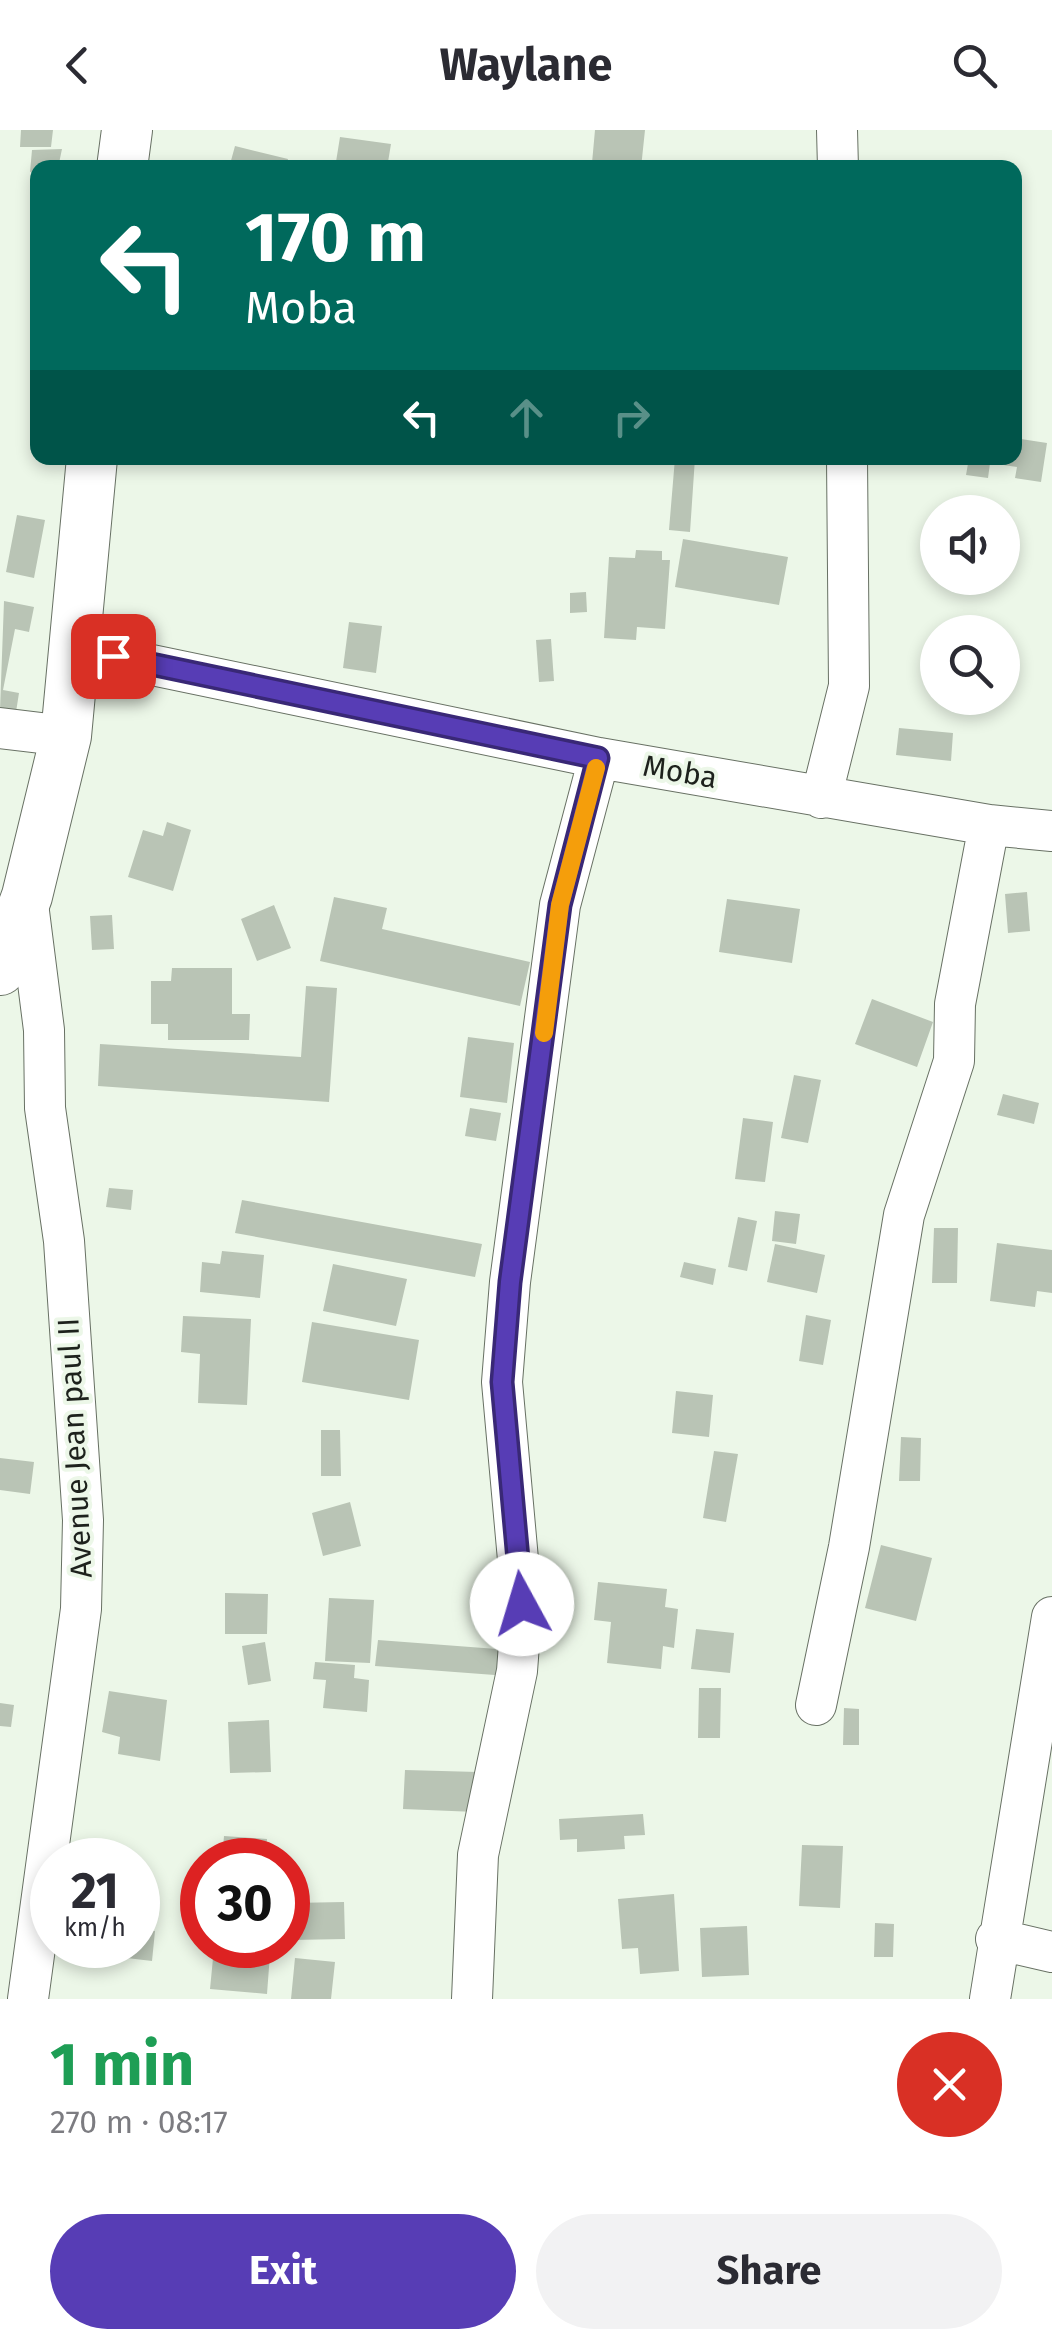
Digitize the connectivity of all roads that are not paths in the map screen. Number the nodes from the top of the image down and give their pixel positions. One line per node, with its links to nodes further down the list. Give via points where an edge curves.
1 (127, 130): 3 (street)
2 (837, 130): 4 (street)
3 (123, 160)
4 (838, 160)
5 (91, 465): 7 (street)
6 (847, 465): 11 (street, via 848,686)
7 (75, 649): 9 (street); 10 (street, Moba)
8 (0, 728): 9 (street)
9 (66, 736): 14 (street)
10 (598, 758): 11 (street, Moba); 21 (street, via 560,905 510,1282 502,1382 522,1604 517,1671 478,1855)
11 (821, 798): 12 (street, Moba)
12 (989, 825): 13 (street, Moba); 17 (street, via 955,1004 954,1061 904,1215)
13 (1052, 831)
14 (27, 896): 15 (street); 20 (street, Avenue Jean paul II, via 64,1240 83,1520 81,1609)
15 (0, 970)
16 (1052, 1617): 18 (street)
17 (816, 1705)
18 (996, 1939): 19 (street); 22 (street)
19 (1052, 1952)
20 (28, 1999)
21 (472, 1999)
22 (990, 1999)

